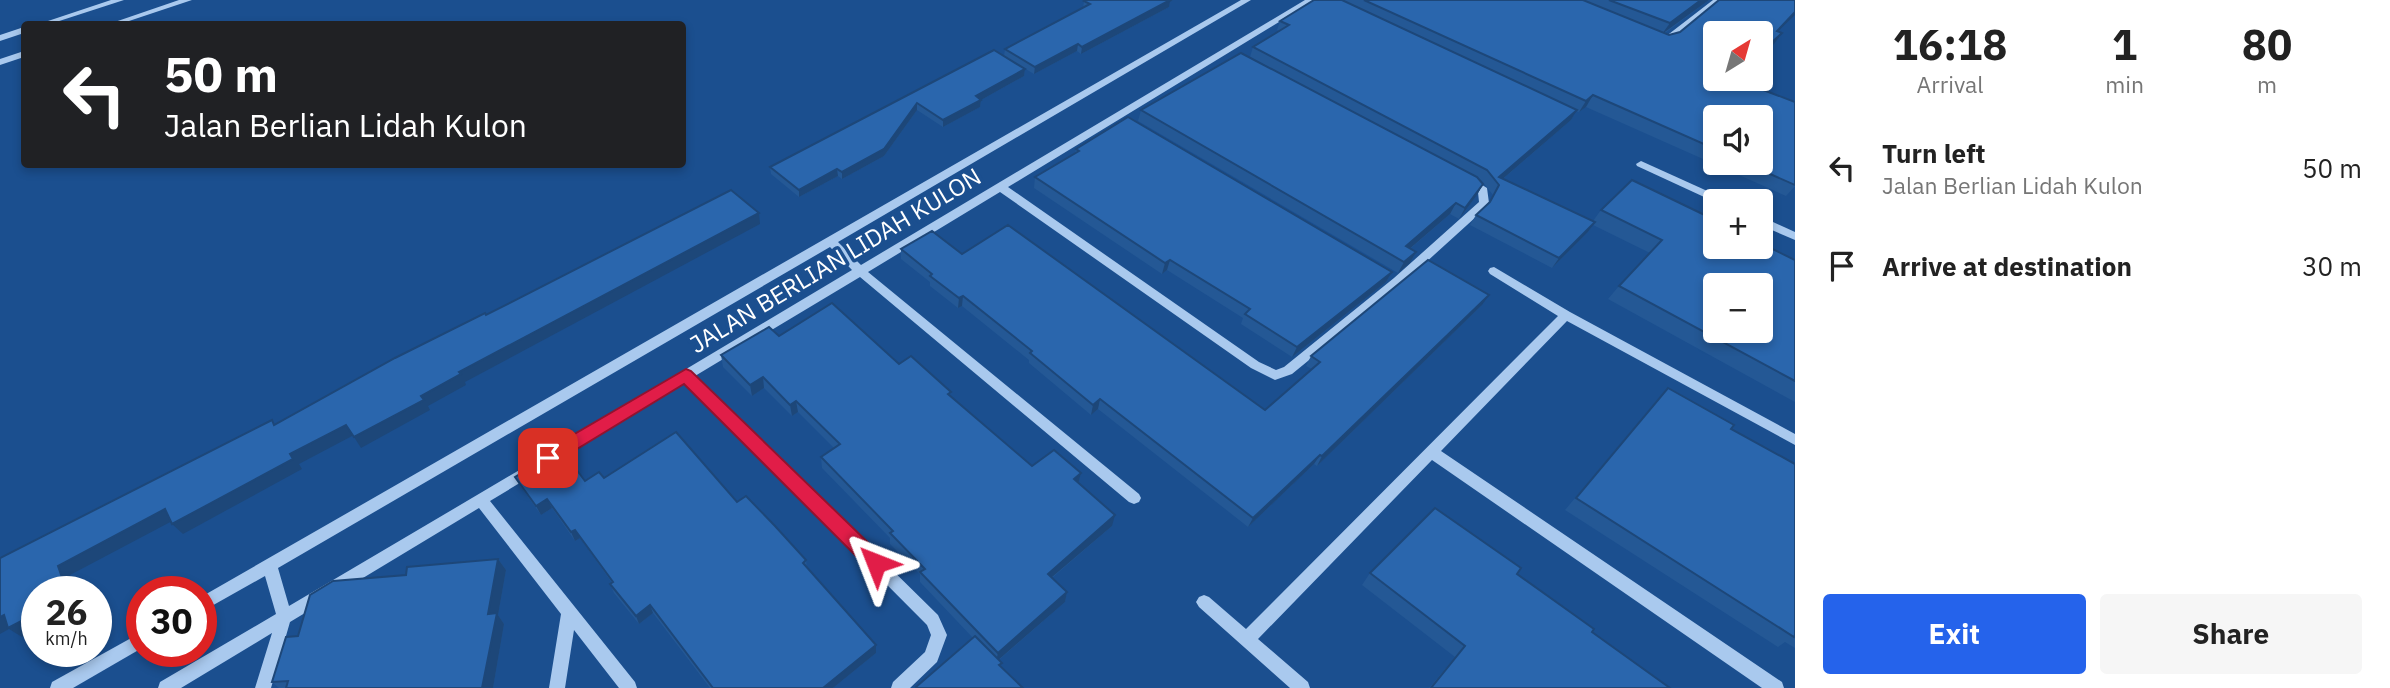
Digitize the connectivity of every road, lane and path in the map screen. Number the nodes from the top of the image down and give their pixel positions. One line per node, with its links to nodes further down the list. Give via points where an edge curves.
1 (120, 0): 6 (street)
2 (188, 0): 7 (street)
3 (1247, 0): 21 (street, JALAN BERLIAN LIDAH KULON)
4 (1311, 0): 11 (street, JALAN BERLIAN LIDAH KULON)
5 (1718, 0): 10 (street, via 1668,39)
6 (53, 21)
7 (122, 21)
8 (21, 31): 9 (street)
9 (0, 38)
10 (1653, 38)
11 (1226, 51): 13 (street); 17 (street, JALAN BERLIAN LIDAH KULON, via 1124,119)
12 (21, 55): 14 (street)
13 (1238, 58)
14 (0, 62)
15 (1642, 164): 18 (street)
16 (1455, 173): 25 (street, via 1483,190 1484,203)
17 (1000, 187): 22 (street, JALAN BERLIAN LIDAH KULON); 25 (street, via 1275,375 1288,371)
18 (1703, 193)
19 (1773, 226): 20 (street)
20 (1795, 236)
21 (831, 240): 22 (street); 32 (street, JALAN BERLIAN LIDAH KULON)
22 (860, 271): 27 (street, JALAN BERLIAN LIDAH KULON); 30 (street)
23 (1494, 271): 26 (street)
24 (1387, 274): 25 (street)
25 (1398, 281)
26 (1566, 315): 28 (street); 29 (street)
27 (686, 376): 31 (street, JALAN BERLIAN LIDAH KULON); 44 (street, via 933,620 939,635 931,657)
28 (1795, 440)
29 (1430, 451): 37 (street); 46 (street)
30 (1134, 498)
31 (480, 499): 35 (street); 36 (street, JALAN BERLIAN LIDAH KULON)
32 (270, 565): 33 (street, JALAN BERLIAN LIDAH KULON); 36 (street)
33 (217, 596)
34 (1204, 602): 37 (street)
35 (569, 612): 42 (street); 43 (street)
36 (284, 617): 40 (street, JALAN BERLIAN LIDAH KULON); 41 (street)
37 (1247, 639): 45 (street)
38 (126, 648): 39 (street)
39 (58, 688)
40 (166, 688)
41 (263, 688)
42 (557, 688)
43 (629, 688)
44 (899, 688)
45 (1302, 688)
46 (1776, 688)

